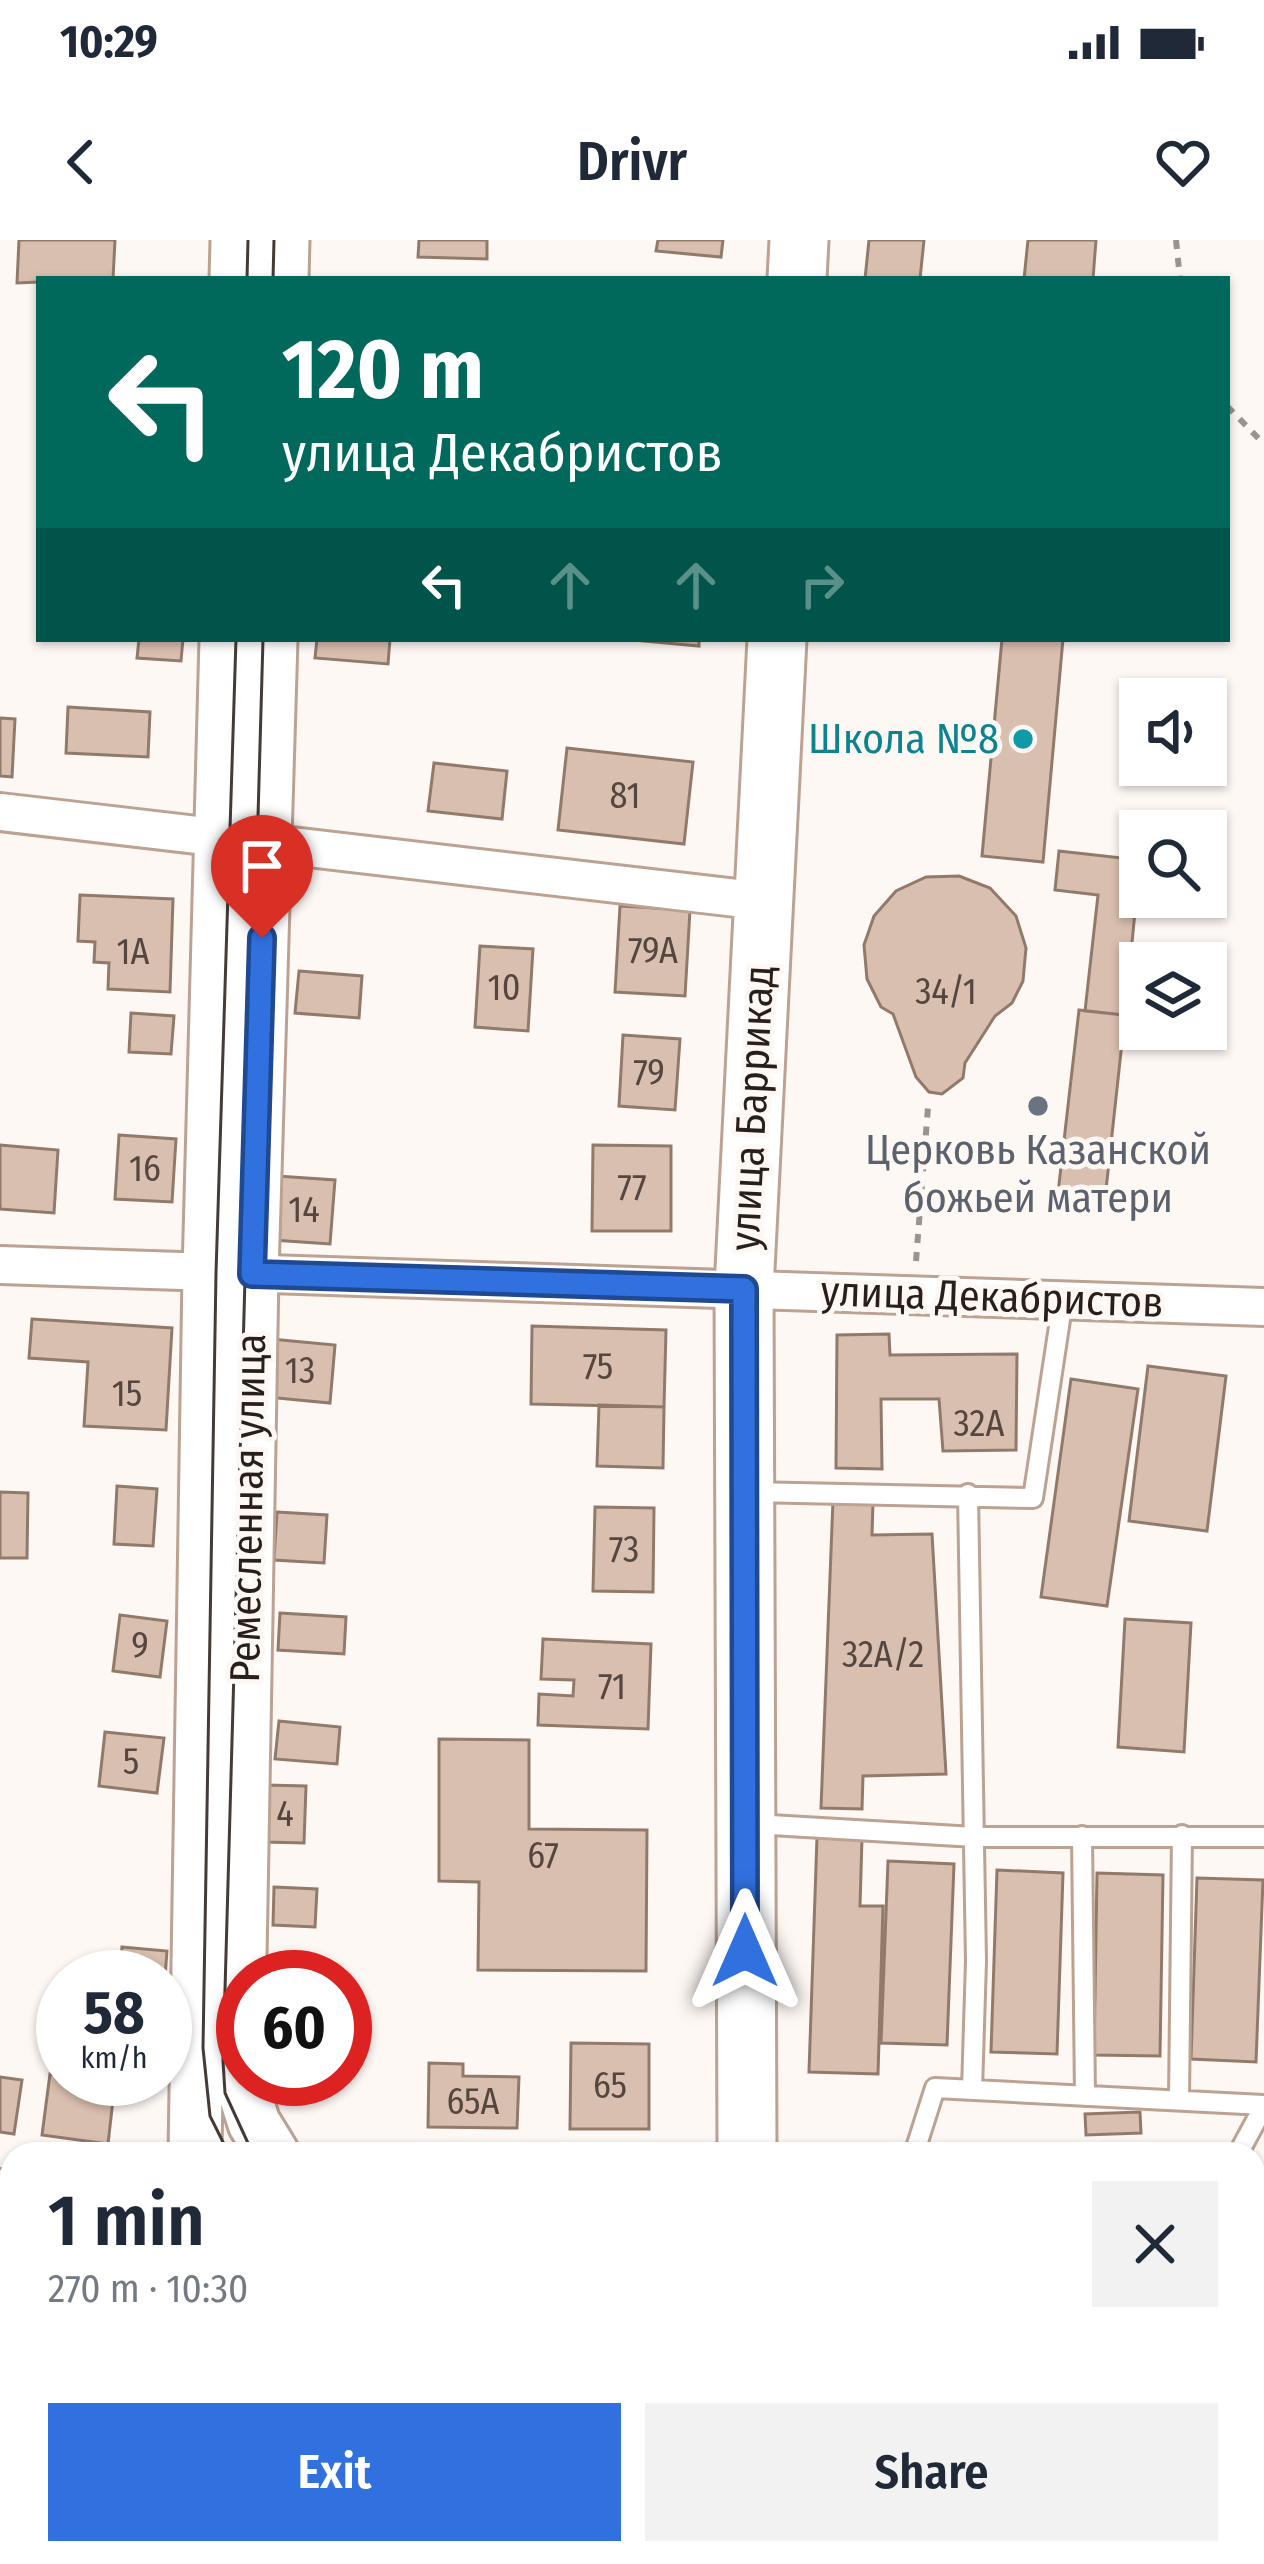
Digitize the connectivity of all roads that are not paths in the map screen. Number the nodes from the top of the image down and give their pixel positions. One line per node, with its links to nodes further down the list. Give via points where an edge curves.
1 (237, 240): 4 (street)
2 (283, 240): 5 (street)
3 (799, 240): 6 (main road)
4 (236, 276)
5 (281, 276)
6 (796, 276)
7 (226, 642): 11 (street, Ремесленная улица)
8 (271, 642): 11 (street, Ремесленная улица)
9 (777, 642): 12 (main road, улица Баррикад)
10 (0, 812): 11 (street)
11 (243, 840): 12 (street); 14 (street, Ремесленная улица)
12 (762, 901): 15 (main road, улица Баррикад)
13 (0, 1265): 14 (street, улица Декабристов)
14 (230, 1273): 15 (street, улица Декабристов); 29 (street, Ремесленная улица); 30 (street, Ремесленная улица, via 238,2073)
15 (744, 1289): 16 (street, улица Декабристов); 18 (main road, улица Баррикад)
16 (1063, 1300): 17 (street, улица Декабристов); 19 (lane, via 1033,1498)
17 (1264, 1307)
18 (746, 1492): 19 (lane); 20 (main road, улица Баррикад)
19 (968, 1494): 23 (lane)
20 (744, 1824): 23 (lane); 31 (main road, улица Баррикад)
21 (1182, 1835): 22 (lane); 24 (lane); 27 (lane)
22 (1082, 1836): 23 (lane); 26 (lane)
23 (974, 1837): 25 (lane)
24 (1264, 1837)
25 (972, 2090): 26 (lane); 32 (lane, via 934,2088)
26 (1085, 2096): 27 (lane)
27 (1179, 2100): 28 (lane)
28 (1264, 2105): 33 (lane)
29 (195, 2142)
30 (266, 2142)
31 (747, 2142)
32 (918, 2142)
33 (1244, 2142)

